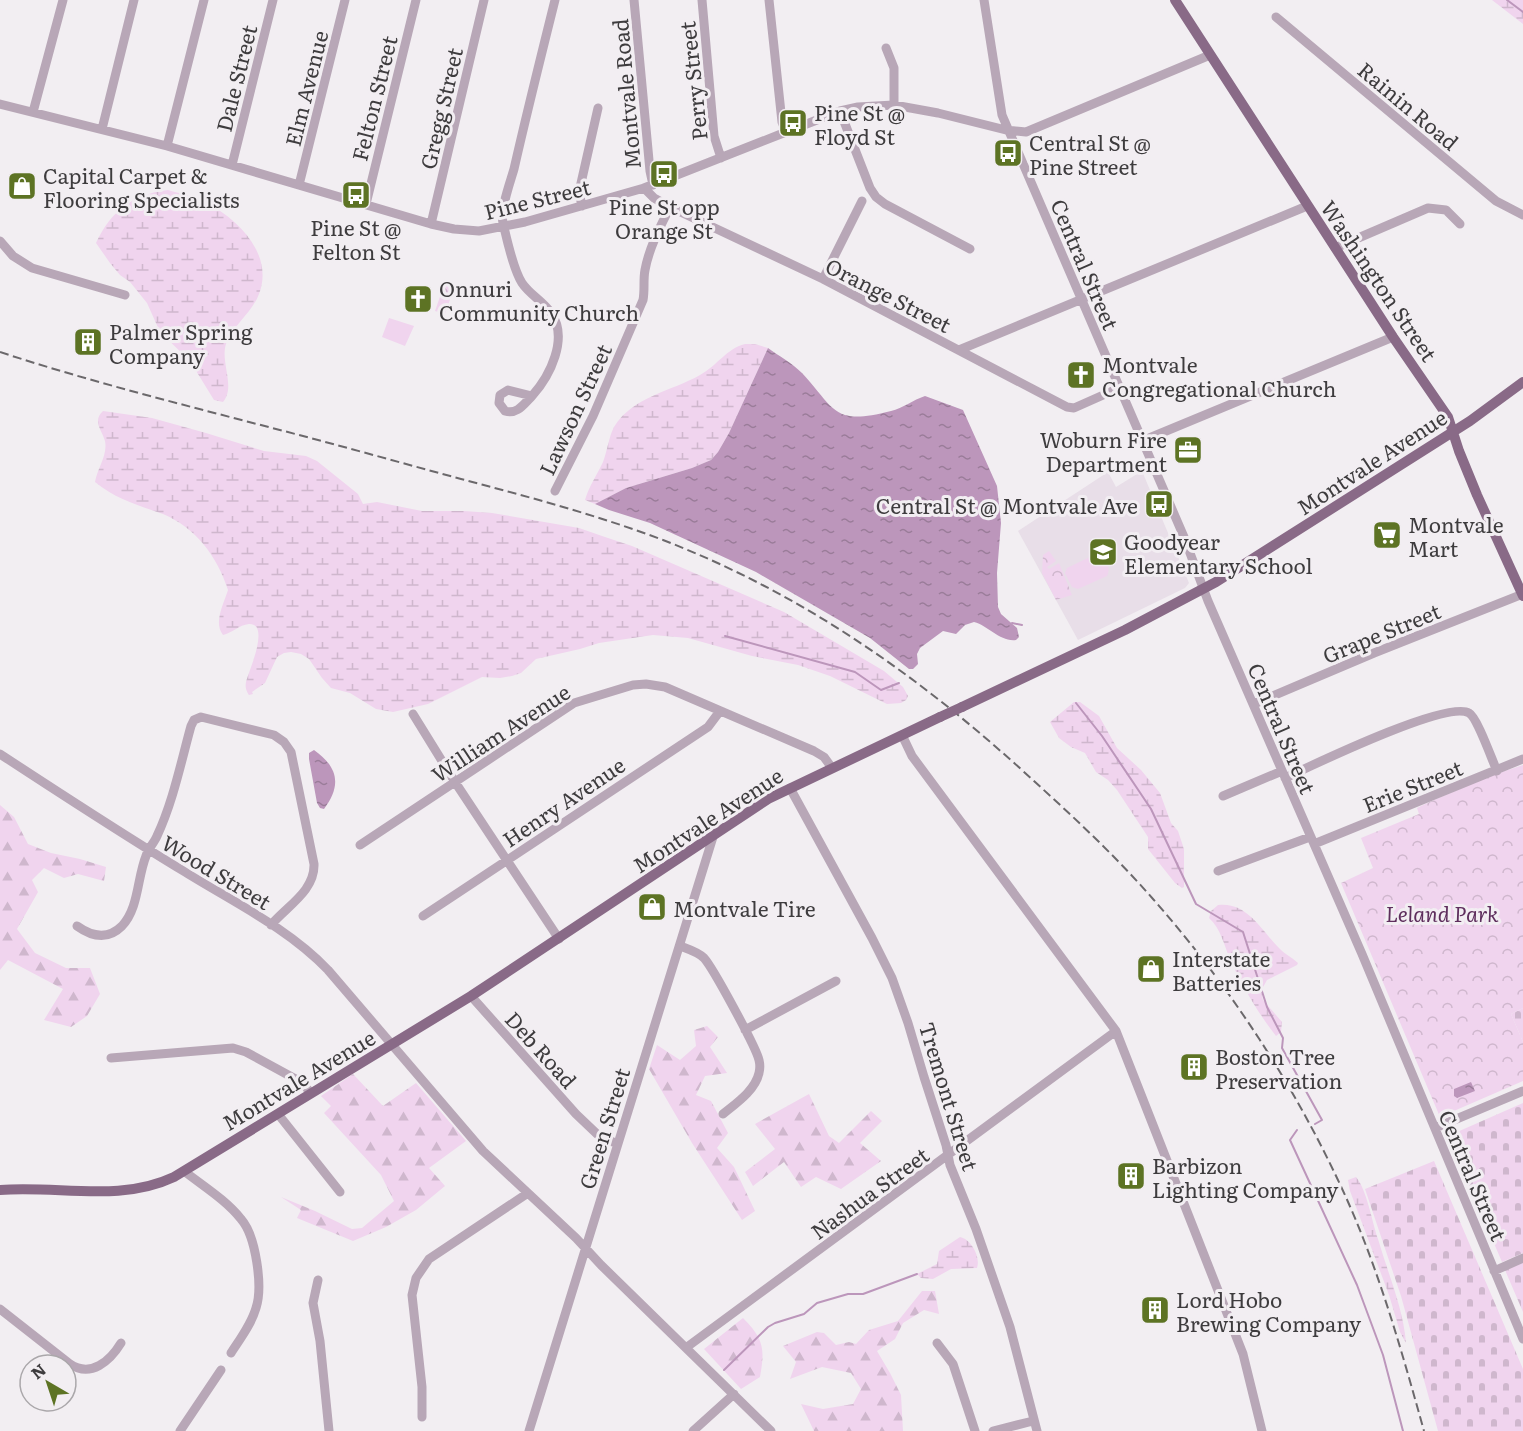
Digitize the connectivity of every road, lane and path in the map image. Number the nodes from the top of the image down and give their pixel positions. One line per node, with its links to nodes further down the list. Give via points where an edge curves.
1 (63, 0): 21 (street)
2 (134, 0): 22 (street)
3 (204, 0): 25 (street)
4 (273, 0): 27 (street, Dale Street)
5 (345, 0): 28 (street, Elm Avenue)
6 (416, 0): 31 (street, Felton Street)
7 (484, 0): 36 (street, Gregg Street)
8 (555, 0): 38 (street, via 502,216)
9 (634, 0): 29 (street, Montvale Road)
10 (702, 0): 26 (street, Perry Street, via 714,136)
11 (769, 0): 24 (street)
12 (984, 0): 23 (street, Central Street, via 1001,113)
13 (1175, 0): 16 (main road, Washington Street)
14 (1276, 17): 35 (street, Rainin Road, via 1491,198)
15 (886, 48): 18 (street, via 894,68)
16 (1210, 55): 23 (street, Pine Street, via 1029,132); 33 (main road, Washington Street)
17 (0, 104): 21 (street, Pine Street)
18 (894, 105): 20 (street, Pine Street); 23 (street, Pine Street)
19 (598, 108): 32 (street, via 579,192)
20 (840, 111): 24 (street, Pine Street); 41 (street, via 876,197)
21 (33, 112): 22 (street, Pine Street)
22 (102, 129): 25 (street, Pine Street)
23 (1009, 131): 44 (street, Central Street)
24 (786, 132): 26 (street, Pine Street)
25 (167, 146): 27 (street, Pine Street)
26 (721, 158): 29 (street, Pine Street)
27 (232, 165): 28 (street, Pine Street)
28 (299, 185): 31 (street, Pine Street)
29 (649, 187): 32 (street, Pine Street); 34 (street, Orange Street, via 654,198)
30 (862, 201): 42 (street)
31 (366, 204): 36 (street, Pine Street)
32 (582, 206): 38 (street, Pine Street)
33 (1307, 206): 40 (main road, Washington Street); 44 (street)
34 (670, 207): 42 (street, Orange Street); 52 (street, Lawson Street, via 648,259 643,300 593,416)
35 (1523, 215)
36 (431, 224): 38 (street, Pine Street, via 470,230)
37 (1461, 224): 40 (street, via 1446,210 1428,208)
38 (504, 227): 49 (street, via 520,280 552,314 558,332 552,361)
39 (0, 241): 43 (street, via 15,258 32,268)
40 (1335, 248): 45 (main road, Washington Street)
41 (970, 249)
42 (823, 279): 46 (street, Orange Street)
43 (125, 294)
44 (1082, 299): 46 (street); 48 (street, Central Street)
45 (1393, 337): 50 (main road, Washington Street); 51 (street)
46 (959, 350): 48 (street, Orange Street, via 1070,408)
47 (1523, 381): 50 (main road, Montvale Avenue)
48 (1119, 388): 51 (street, Central Street)
49 (532, 396)
50 (1454, 431): 53 (main road, Montvale Avenue); 54 (main road, Washington Street, via 1477,495)
51 (1142, 441): 53 (street, Central Street)
52 (555, 491)
53 (1204, 588): 55 (street, Central Street); 58 (main road, Montvale Avenue, bridge, via 1125,630)
54 (1523, 595): 55 (street, Grape Street)
55 (1254, 704): 63 (street, Central Street)
56 (720, 711): 61 (street, William Avenue, via 814,751); 64 (street, William Avenue, via 662,686 639,684 615,689 574,703); 71 (street, Henry Avenue, via 709,726)
57 (413, 714): 64 (street)
58 (902, 735): 61 (main road, Montvale Avenue); 81 (street, via 913,758)
59 (0, 754): 70 (street, Wood Street)
60 (1523, 759): 62 (street, Erie Street)
61 (832, 768): 65 (main road, Montvale Avenue)
62 (1497, 771): 63 (street, via 1473,716 1463,711 1430,717 1387,732); 68 (street, Erie Street)
63 (1283, 775): 66 (street); 68 (street, Central Street)
64 (455, 782): 69 (street, William Avenue); 71 (street)
65 (790, 788): 67 (main road, Montvale Avenue); 90 (street, Tremont Street, via 895,985)
66 (1223, 796)
67 (713, 837): 76 (main road, Montvale Avenue); 77 (street, Green Street)
68 (1312, 840): 72 (street, Erie Street); 88 (street, Central Street)
69 (360, 845)
70 (149, 850): 74 (street, Wood Street); 74 (street, via 197,718 274,735 291,752 314,872 305,890); 75 (street, via 131,909 121,926 99,936)
71 (507, 860): 73 (street, Henry Avenue); 76 (street)
72 (1218, 872)
73 (423, 916)
74 (271, 925): 82 (street, Wood Street, via 315,957)
75 (76, 926)
76 (559, 939): 79 (main road, Montvale Avenue)
77 (680, 946): 80 (street, via 705,960); 89 (street, Green Street)
78 (836, 981): 80 (street)
79 (471, 996): 82 (main road, Montvale Avenue); 89 (street, Deb Road, via 576,1114 598,1135)
80 (745, 1030): 87 (street, via 758,1058 759,1074 756,1082)
81 (1116, 1031): 90 (street, Nashua Street); 116 (street, via 1243,1354)
82 (392, 1045): 85 (main road, Montvale Avenue); 94 (street, via 483,1151)
83 (111, 1059): 85 (street, via 233,1048 301,1082)
84 (1523, 1091): 88 (street)
85 (311, 1093): 86 (main road, Montvale Avenue)
86 (278, 1114): 91 (main road, Montvale Avenue); 93 (street)
87 (723, 1114)
88 (1434, 1128): 97 (street, Central Street)
89 (617, 1144): 95 (street, Green Street)
90 (948, 1156): 103 (street, Nashua Street); 108 (street, Tremont Street, via 1007,1316)
91 (184, 1171): 92 (main road, Montvale Avenue, via 152,1185 124,1191); 104 (street, via 236,1213 252,1237 257,1305)
92 (0, 1190)
93 (340, 1192)
94 (528, 1193): 95 (street); 107 (street, via 429,1259 416,1278 412,1295)
95 (585, 1246): 103 (street); 111 (street, Green Street)
96 (1523, 1258): 97 (street)
97 (1494, 1270): 100 (street, Central Street)
98 (318, 1280): 110 (street, via 313,1303)
99 (0, 1309): 101 (street, via 69,1364 81,1369 98,1367)
100 (1523, 1340)
101 (121, 1343)
102 (937, 1343): 114 (street, via 953,1364)
103 (687, 1347): 106 (street)
104 (231, 1353)
105 (221, 1370): 109 (street)
106 (734, 1394): 112 (street); 113 (street)
107 (422, 1417)
108 (1035, 1426): 115 (street)
109 (180, 1431)
110 (329, 1431)
111 (529, 1431)
112 (693, 1431)
113 (771, 1431)
114 (975, 1431)
115 (993, 1431)
116 (1262, 1431)

